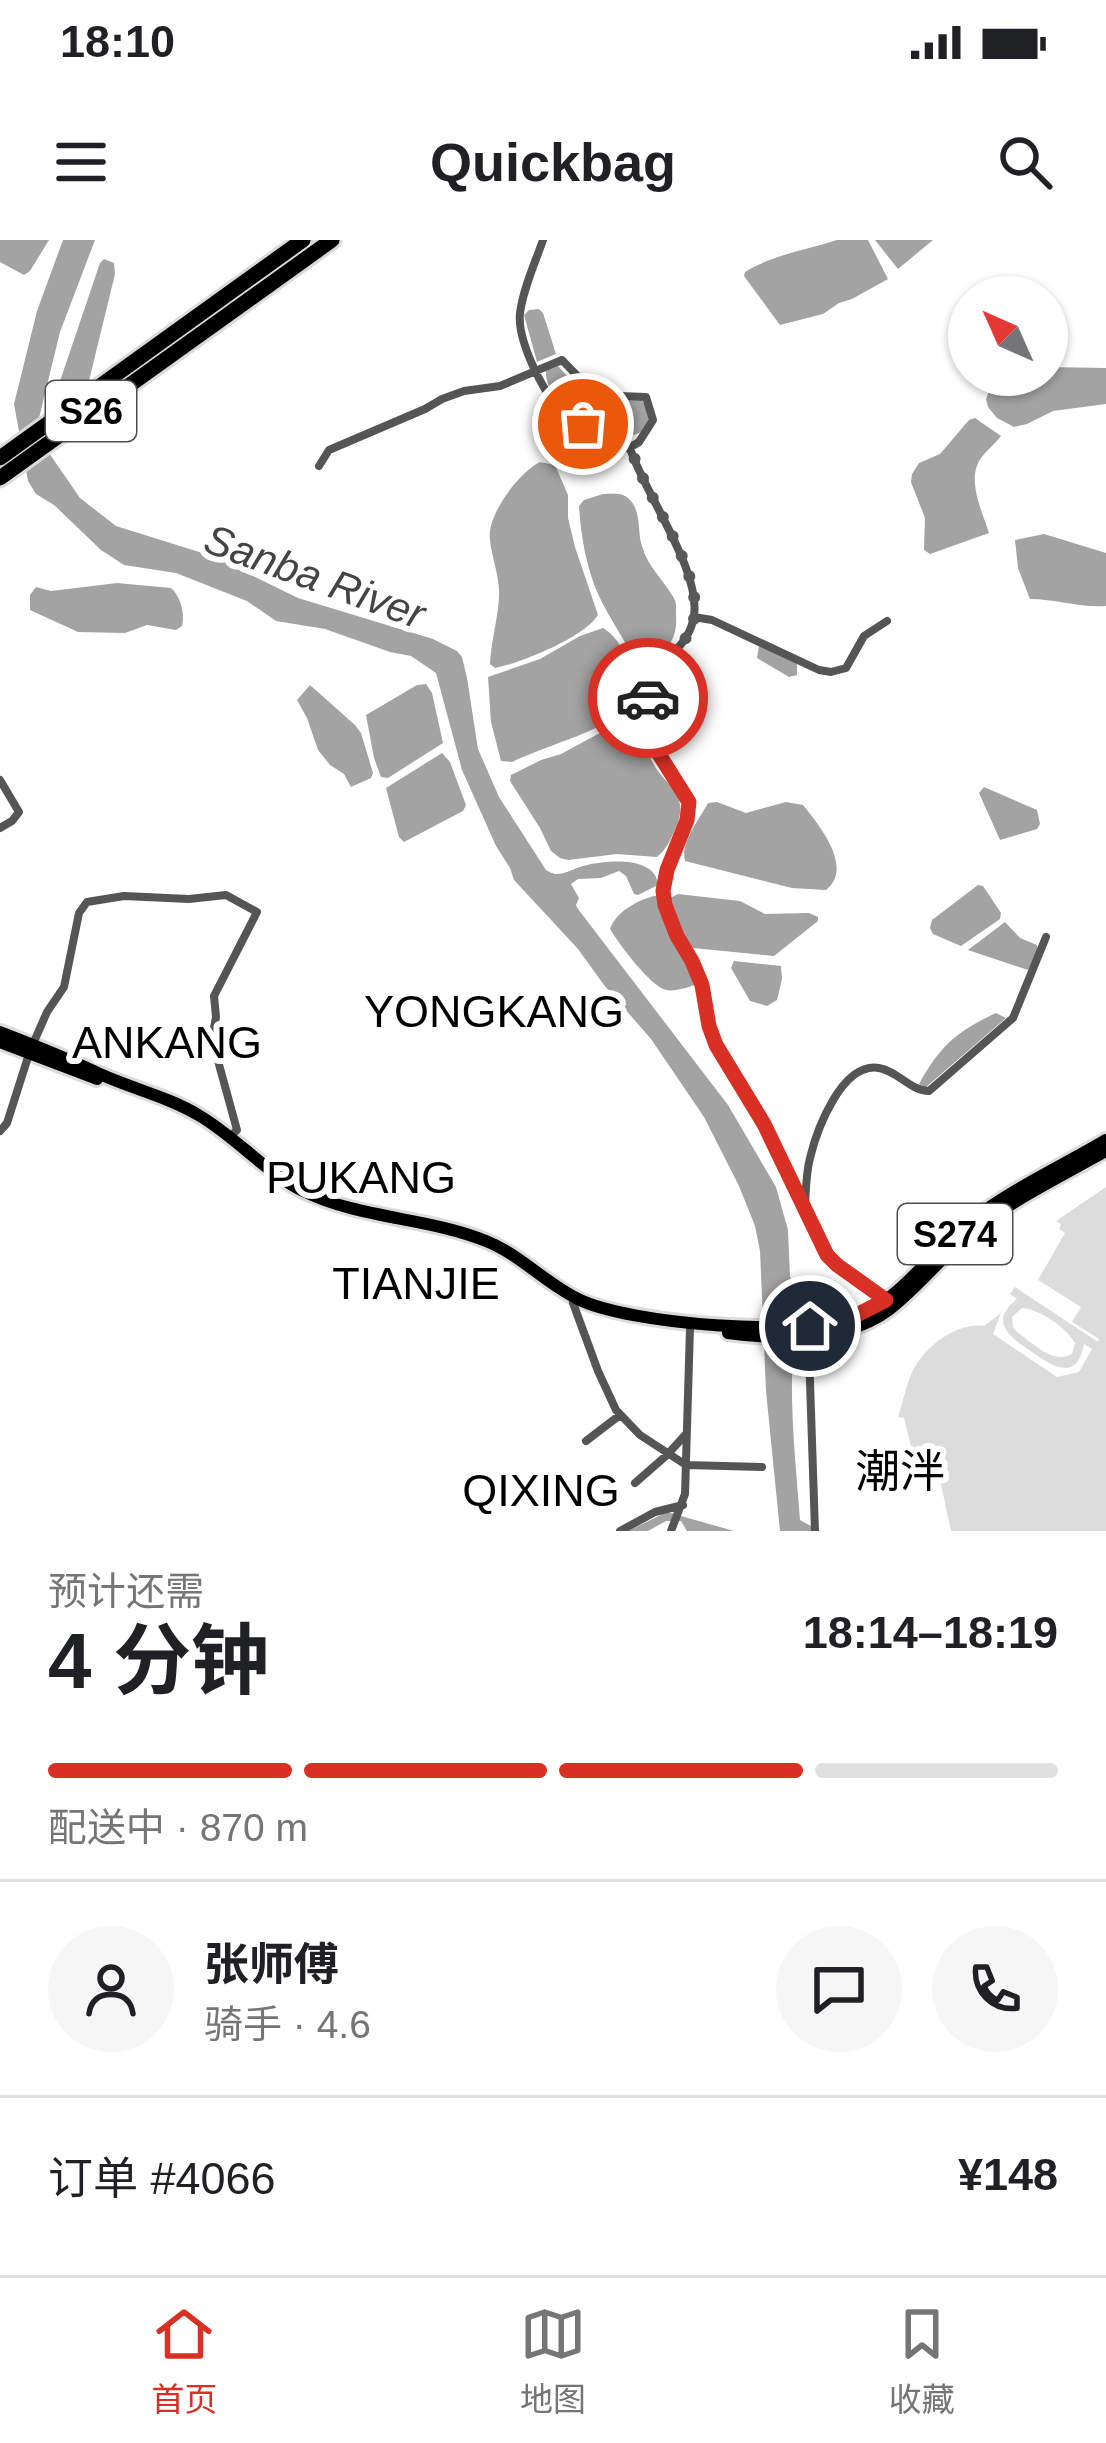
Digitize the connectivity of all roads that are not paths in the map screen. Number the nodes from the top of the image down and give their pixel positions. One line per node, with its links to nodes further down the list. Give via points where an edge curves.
1 (303, 240): 4 (highway, S26)
2 (332, 240): 4 (highway, S26)
3 (543, 240): 5 (street, via 520,317)
4 (179, 338): 9 (highway, S26); 11 (highway, S26)
5 (536, 370): 6 (street, via 562,360); 7 (street, via 554,404); 10 (street, via 464,391 332,448)
6 (592, 395): 7 (street); 8 (street, via 646,397 653,421)
7 (583, 424): 8 (street)
8 (629, 448): 12 (street, via 685,567)
9 (0, 458)
10 (319, 466)
11 (0, 478)
12 (694, 617): 13 (street, via 831,672 846,668 864,636); 24 (street, via 647,688 657,751 690,807 664,898 702,985 716,1045)
13 (887, 621)
14 (0, 780): 15 (street, via 19,814)
15 (0, 828)
16 (1046, 937): 24 (street, via 1012,1018 929,1090 877,1067 847,1081 815,1142)
17 (0, 1031): 19 (main road, S274)
18 (0, 1042): 19 (main road, S274)
19 (31, 1049): 20 (street); 21 (main road, S274, via 179,1105); 21 (street, via 64,987 87,902 232,897 257,912 214,996 212,1039 237,1130); 26 (main road, S274, via 193,1119 299,1196 484,1247)
20 (0, 1131)
21 (230, 1138): 28 (main road, S274, via 302,1191 486,1241 588,1304)
22 (1106, 1140): 25 (main road, S274, via 972,1220)
23 (1106, 1151): 29 (main road, S274, via 977,1227 886,1312 849,1329)
24 (805, 1206): 25 (street, via 831,1260)
25 (886, 1300): 29 (main road, S274)
26 (573, 1303): 27 (main road, S274, via 619,1319); 30 (street)
27 (690, 1328): 28 (main road, S274); 31 (street)
28 (752, 1332): 29 (main road, S274)
29 (815, 1332): 40 (street)
30 (620, 1415): 32 (street); 33 (street)
31 (686, 1433): 33 (street); 34 (street)
32 (586, 1441)
33 (667, 1455): 34 (street); 36 (street)
34 (686, 1465): 35 (street); 37 (street)
35 (762, 1467)
36 (635, 1483)
37 (681, 1509): 38 (street); 39 (street)
38 (673, 1528)
39 (620, 1531)
40 (815, 1531)

